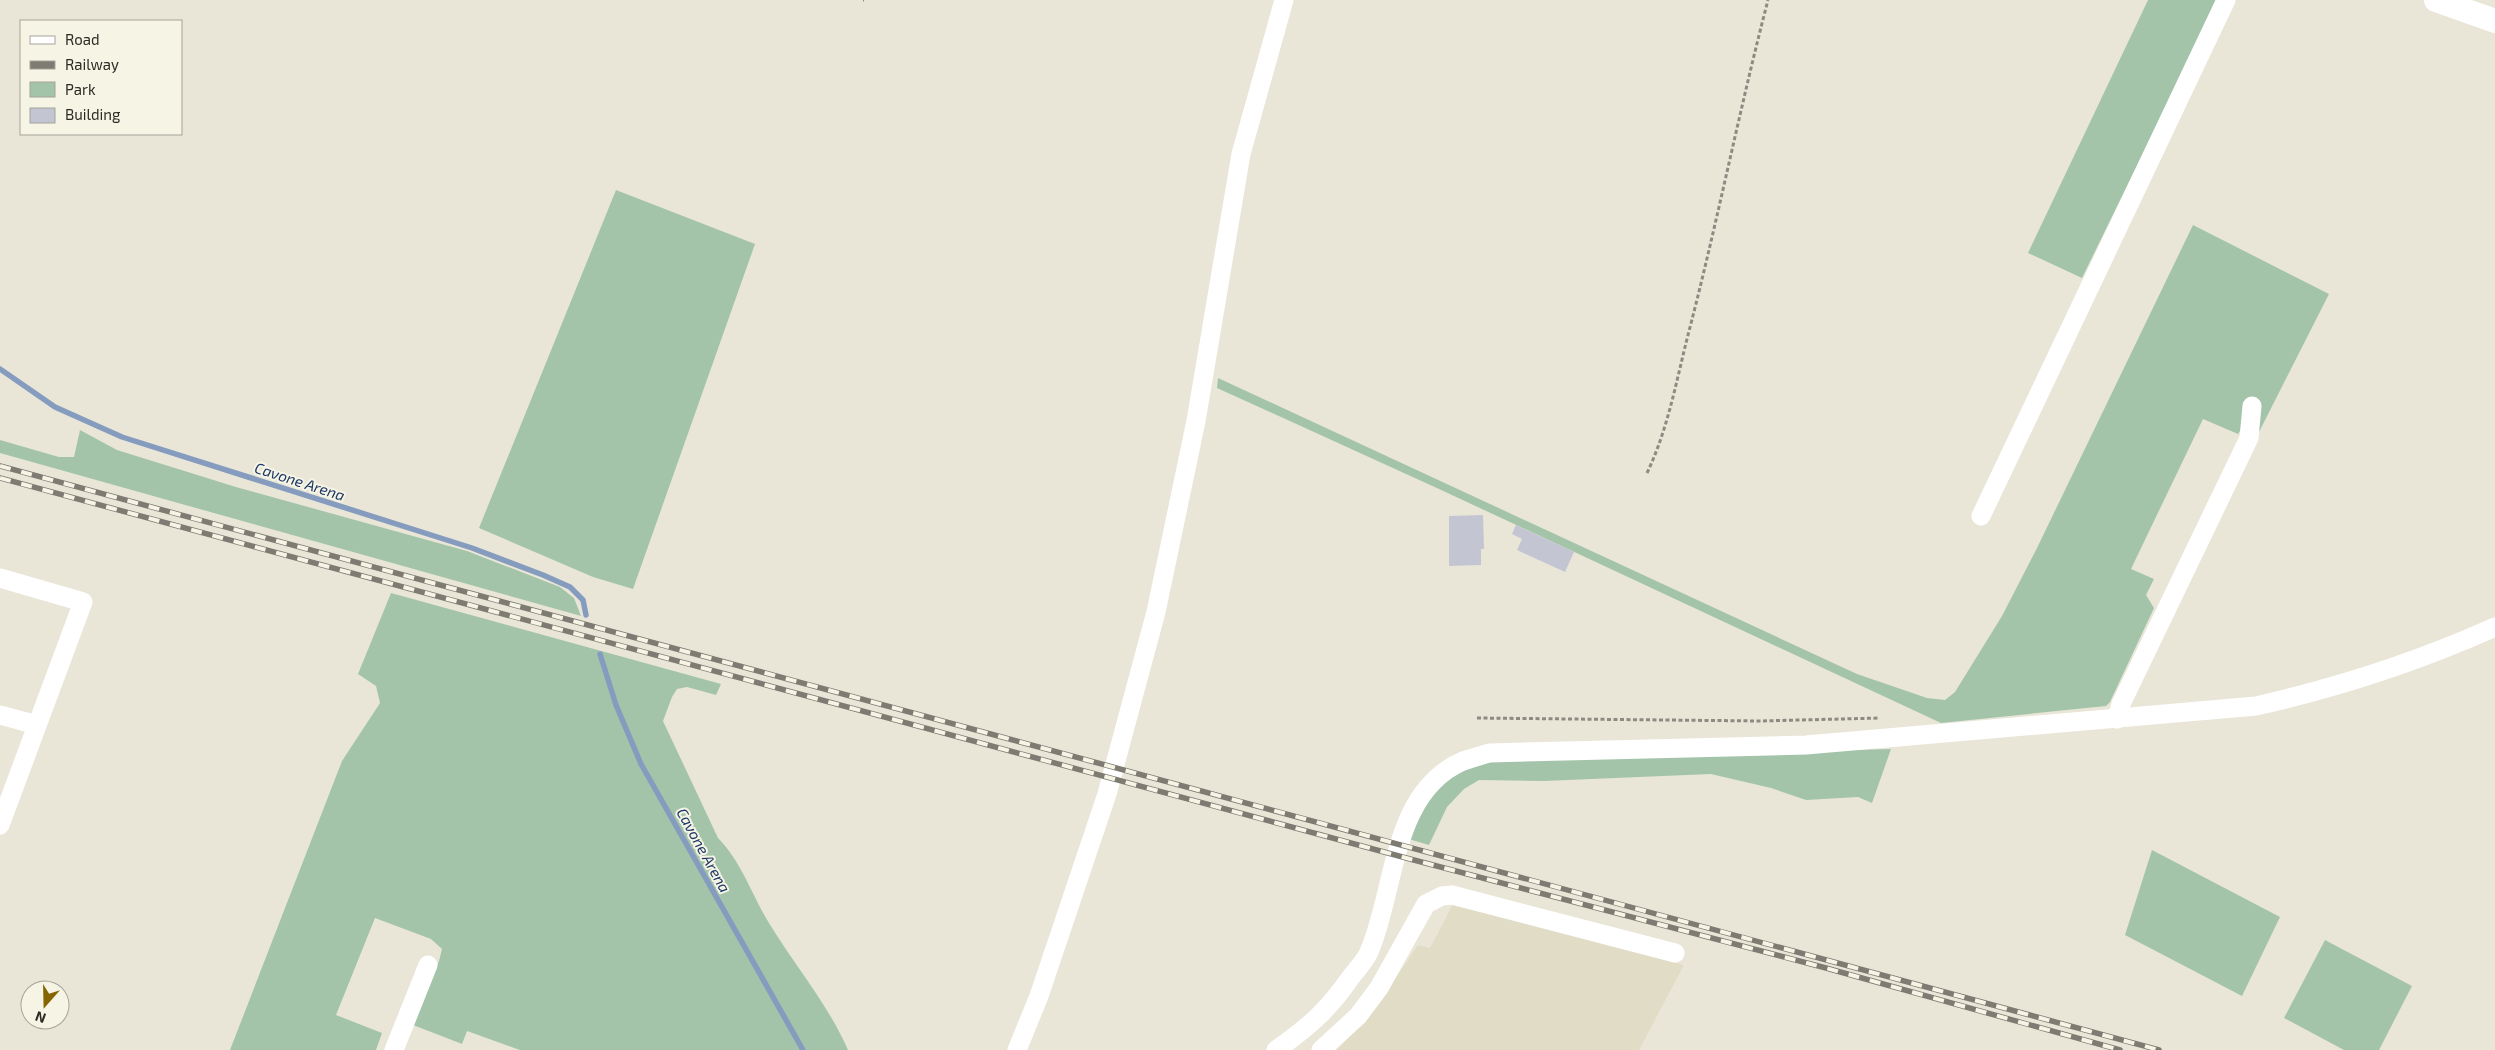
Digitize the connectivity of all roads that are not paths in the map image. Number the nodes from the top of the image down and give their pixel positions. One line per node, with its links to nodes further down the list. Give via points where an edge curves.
1 (1284, 0): 16 (street, via 1241,154 1182,494 1156,612 1107,794 1040,996)
2 (2226, 0): 6 (street)
3 (2436, 0): 4 (street)
4 (2495, 21)
5 (2252, 406): 10 (street, via 2249,438 2121,704)
6 (1981, 516)
7 (0, 578): 11 (street, via 83,602)
8 (2495, 627): 10 (street, via 2390,670 2315,693 2256,706)
9 (0, 715): 11 (street)
10 (2117, 719): 17 (street, via 1806,745 1489,753 1463,761 1434,782 1420,798 1403,834 1383,911 1368,953 1332,1005 1304,1031)
11 (37, 725): 12 (street)
12 (0, 825)
13 (1674, 953): 18 (street, via 1442,896 1426,904 1379,988 1358,1016)
14 (428, 965): 15 (street)
15 (394, 1050)
16 (1017, 1050)
17 (1276, 1050)
18 (1321, 1050)

